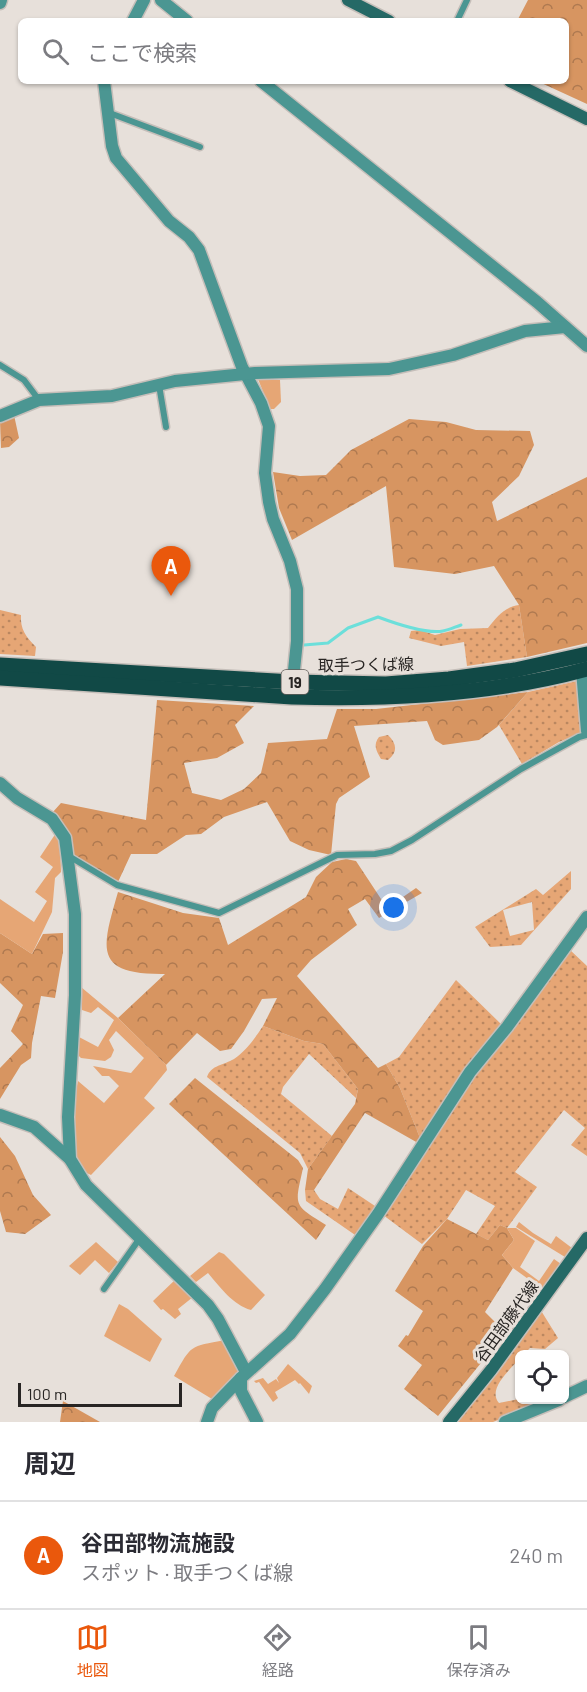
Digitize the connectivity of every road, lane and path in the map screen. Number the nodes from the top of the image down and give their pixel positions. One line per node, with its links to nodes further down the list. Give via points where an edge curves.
1 (144, 0): 5 (street)
2 (161, 0): 6 (street)
3 (348, 0): 7 (main road)
4 (467, 0): 8 (lane)
5 (135, 18)
6 (183, 18)
7 (383, 18)
8 (458, 18)
9 (104, 84): 12 (street)
10 (265, 84): 15 (street)
11 (516, 84): 13 (main road)
12 (107, 112): 14 (lane); 18 (street, via 116,159 199,250)
13 (587, 119)
14 (200, 147)
15 (565, 327): 16 (street); 18 (street, via 525,331 410,366)
16 (587, 346)
17 (0, 365): 20 (lane, via 24,380)
18 (246, 374): 19 (street); 27 (street, via 269,426 265,473 269,502 297,589)
19 (159, 384): 20 (street, via 99,398); 22 (lane)
20 (39, 400): 21 (street)
21 (0, 416)
22 (166, 427)
23 (587, 654): 27 (main road, 取手つくば線 / 19, via 449,679)
24 (0, 665): 27 (main road, 取手つくば線 / 19)
25 (584, 669): 27 (main road, 取手つくば線 / 19, via 520,683 387,697); 28 (street)
26 (0, 678): 27 (main road, 取手つくば線 / 19)
27 (292, 689)
28 (587, 733): 30 (lane, via 521,769 391,851 337,855 219,913 117,885)
29 (0, 783): 30 (street, via 52,819 65,837)
30 (66, 855): 33 (street, via 75,914)
31 (587, 917): 37 (street, via 470,1072 325,1289 290,1334)
32 (0, 1115): 33 (street, via 34,1127)
33 (70, 1159): 34 (street, via 86,1185)
34 (141, 1237): 36 (lane); 37 (street, via 208,1305)
35 (587, 1238): 43 (main road, 谷田部藤代線)
36 (104, 1289)
37 (244, 1375): 41 (street, via 212,1408); 42 (street, via 241,1391)
38 (587, 1386): 39 (street)
39 (569, 1395)
40 (549, 1404): 44 (street)
41 (207, 1422)
42 (257, 1422)
43 (448, 1422)
44 (505, 1422)

